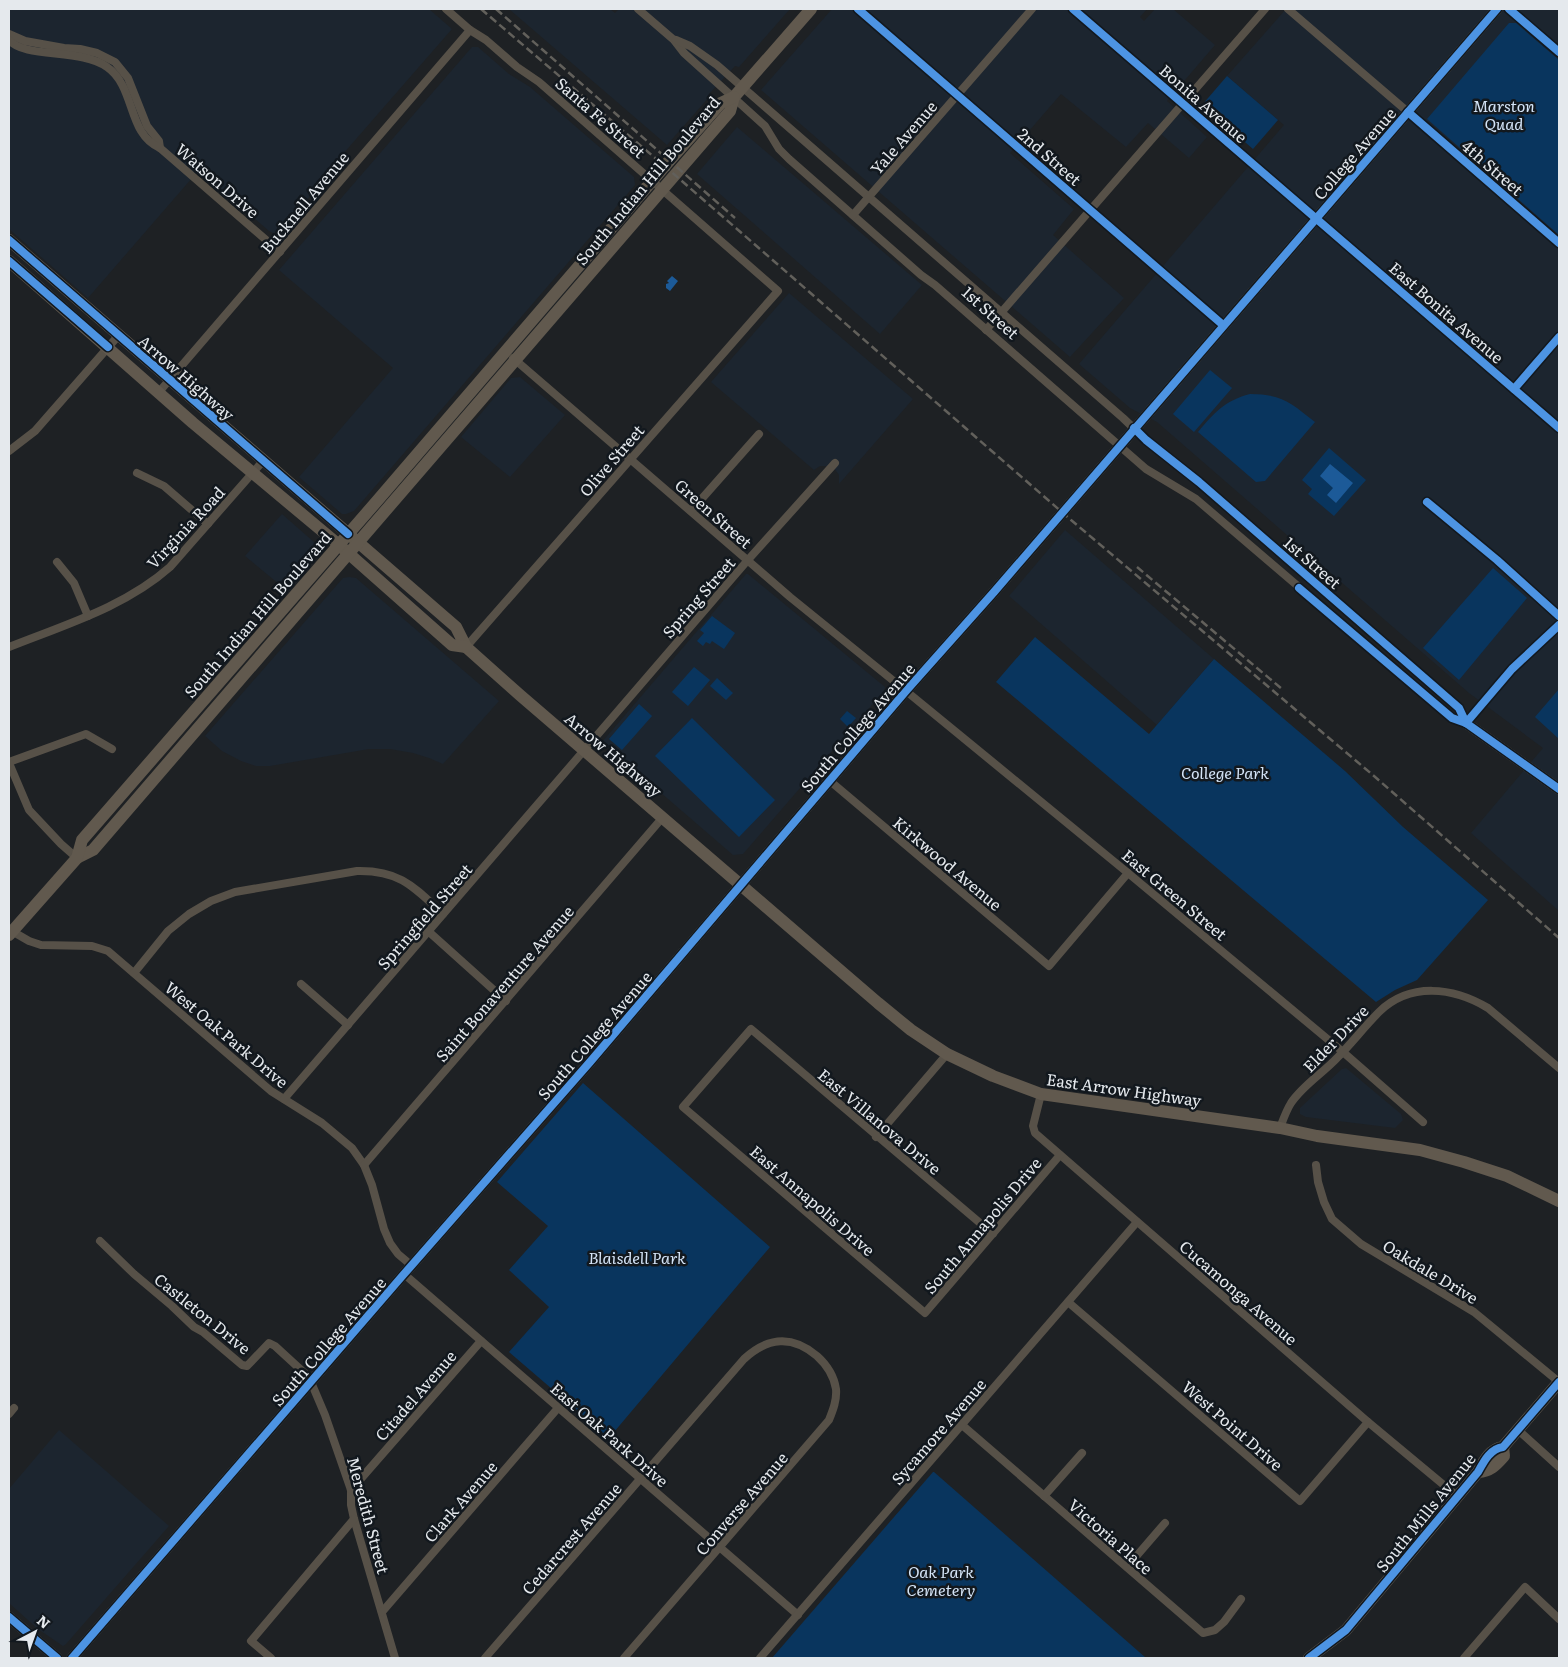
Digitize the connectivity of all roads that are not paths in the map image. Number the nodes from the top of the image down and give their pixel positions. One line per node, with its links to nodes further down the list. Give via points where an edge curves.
1 (446, 9): 10 (street, Santa Fe Street)
2 (638, 9): 13 (street, 1st Street)
3 (811, 9): 14 (main road, South Indian Hill Boulevard)
4 (858, 9): 15 (street, 2nd Street)
5 (1032, 9): 15 (street, Yale Avenue)
6 (1073, 9): 16 (street, Bonita Avenue)
7 (1265, 9): 16 (street)
8 (1288, 9): 17 (street)
9 (1497, 9): 17 (street, College Avenue)
10 (470, 30): 19 (street, Santa Fe Street, via 539,82); 25 (street, Bucknell Avenue)
11 (9, 34): 18 (street, Watson Drive, via 25,41 97,53 115,62 128,78 147,126 159,141)
12 (9, 40): 18 (street, Watson Drive, via 20,48 78,55 108,67 123,82 140,129 153,145)
13 (674, 40): 14 (street, 1st Street, via 684,53); 14 (street, 1st Street, via 706,56)
14 (738, 92): 19 (main road, South Indian Hill Boulevard, via 730,111); 20 (street, 1st Street); 22 (street, 1st Street, via 779,149)
15 (958, 95): 20 (street, Yale Avenue); 21 (street, 2nd Street)
16 (1182, 103): 21 (street); 23 (street, Bonita Avenue)
17 (1408, 112): 23 (street, College Avenue)
18 (160, 148): 25 (street, Watson Drive)
19 (658, 185): 27 (street, Santa Fe Street); 34 (main road, South Indian Hill Boulevard)
20 (869, 198): 22 (street, Yale Avenue); 28 (street, 1st Street)
21 (1091, 210): 28 (street); 29 (street, 2nd Street)
22 (853, 215): 30 (street, 1st Street)
23 (1316, 218): 29 (street, College Avenue); 36 (street, East Bonita Avenue)
24 (9, 240): 31 (main road, Arrow Highway)
25 (280, 252): 35 (street, Bucknell Avenue)
26 (9, 261): 33 (main road, Arrow Highway)
27 (778, 291): 43 (street, Olive Street)
28 (1002, 313): 30 (street); 38 (street, 1st Street)
29 (1223, 325): 38 (street, College Avenue)
30 (986, 330): 41 (street, 1st Street)
31 (118, 336): 33 (street); 35 (main road, Arrow Highway)
32 (1559, 337): 36 (street)
33 (108, 347): 37 (main road, Arrow Highway); 42 (street, via 35,431)
34 (511, 356): 43 (street, Green Street); 50 (main road, South Indian Hill Boulevard)
35 (169, 380): 37 (street, Bucknell Avenue); 44 (main road, Arrow Highway)
36 (1514, 389): 39 (street, East Bonita Avenue)
37 (159, 392): 46 (main road, Arrow Highway)
38 (1134, 428): 41 (street, South College Avenue); 60 (street, 1st Street, via 1459,708)
39 (1559, 428)
40 (759, 434): 48 (street)
41 (1120, 445): 59 (street, South College Avenue); 60 (street, 1st Street, via 1146,469 1196,499 1452,718)
42 (9, 451)
43 (630, 458): 48 (street, Green Street); 58 (street, Olive Street)
44 (263, 461): 46 (street, Virginia Road); 50 (main road, Arrow Highway)
45 (835, 463): 53 (street, Spring Street)
46 (253, 472): 49 (street, Virginia Road); 51 (main road, Arrow Highway)
47 (137, 473): 49 (street, via 164,486)
48 (691, 511): 53 (street, Green Street)
49 (208, 524): 55 (street, Virginia Road, via 157,579)
50 (353, 538): 51 (main road, South Indian Hill Boulevard); 52 (main road, South Indian Hill Boulevard); 58 (main road, Arrow Highway, via 456,627)
51 (338, 545): 52 (main road, Arrow Highway); 67 (main road, South Indian Hill Boulevard, via 82,840)
52 (348, 554): 58 (main road, Arrow Highway, via 452,645); 67 (main road, South Indian Hill Boulevard, via 94,850)
53 (748, 561): 59 (street, Green Street); 62 (street, Spring Street)
54 (57, 562): 55 (street, via 74,584)
55 (88, 616): 57 (street, Virginia Road)
56 (1559, 625): 60 (street, via 1512,669)
57 (9, 647)
58 (466, 647): 62 (main road, Arrow Highway)
59 (906, 691): 64 (street, South College Avenue); 68 (street, East Green Street)
60 (1466, 723): 65 (street, 1st Street)
61 (112, 748): 63 (street, via 86,734)
62 (584, 750): 66 (main road, Arrow Highway); 70 (street, Springfield Street)
63 (9, 762): 67 (street, via 29,810)
64 (830, 780): 68 (street, Kirkwood Avenue, via 1049,966); 69 (street, South College Avenue)
65 (1559, 789)
66 (663, 817): 69 (main road, Arrow Highway); 75 (street, Saint Bonaventure Avenue)
67 (76, 858): 72 (main road, South Indian Hill Boulevard)
68 (1128, 874): 77 (street, East Green Street)
69 (741, 884): 78 (main road, East Arrow Highway, via 884,1008); 93 (street, South College Avenue)
70 (443, 914): 71 (street, Springfield Street); 73 (street, via 404,880 374,871 357,871 235,892 189,914 168,931)
71 (428, 931): 75 (street); 76 (street, Springfield Street)
72 (10, 932): 73 (street, West Oak Park Drive, via 41,945 92,946 108,951)
73 (134, 973): 81 (street, West Oak Park Drive)
74 (301, 984): 76 (street)
75 (506, 1001): 88 (street, Saint Bonaventure Avenue)
76 (348, 1025): 81 (street, Springfield Street)
77 (1343, 1052): 79 (street, Elder Drive, via 1392,1002 1410,993 1429,990 1460,994 1481,1004); 83 (street, East Green Street); 84 (street, Elder Drive, via 1298,1094)
78 (947, 1054): 80 (main road, East Arrow Highway); 85 (street)
79 (1559, 1068)
80 (1041, 1094): 84 (main road, East Arrow Highway); 86 (street, Cucamonga Avenue, via 1033,1126 1035,1133)
81 (284, 1099): 88 (street, West Oak Park Drive, via 322,1123 352,1148)
82 (684, 1107): 85 (street, East Villanova Drive, via 751,1029); 95 (street, East Annapolis Drive)
83 (1423, 1122)
84 (1280, 1128): 89 (main road, East Arrow Highway, via 1420,1150 1507,1176)
85 (876, 1137): 91 (street, East Villanova Drive)
86 (1060, 1155): 90 (street, Cucamonga Avenue); 91 (street, South Annapolis Drive)
87 (1316, 1165): 99 (street, Oakdale Drive, via 1324,1202 1332,1218 1361,1244 1474,1312)
88 (364, 1166): 93 (street, West Oak Park Drive, via 384,1229)
89 (1559, 1201)
90 (1137, 1222): 94 (street, Sycamore Avenue); 101 (street, Cucamonga Avenue)
91 (992, 1234): 95 (street, South Annapolis Drive)
92 (100, 1241): 98 (street, Castleton Drive, via 194,1327 242,1365 247,1366 269,1343)
93 (407, 1270): 96 (street, East Oak Park Drive); 98 (street, South College Avenue)
94 (1068, 1302): 101 (street, West Point Drive, via 1300,1502); 102 (street, Sycamore Avenue)
95 (925, 1313)
96 (481, 1341): 100 (street, East Oak Park Drive); 107 (street, Citadel Avenue)
97 (815, 1355): 106 (street, Cedarcrest Avenue, via 800,1344 781,1341 752,1351); 112 (street, Converse Avenue, via 829,1369 836,1389 829,1420)
98 (312, 1381): 107 (street, Meredith Street); 120 (street, South College Avenue)
99 (1559, 1382): 103 (main road, South Mills Avenue)
100 (558, 1408): 106 (street, East Oak Park Drive); 115 (street, Clark Avenue)
101 (1368, 1422): 109 (street, Cucamonga Avenue)
102 (962, 1425): 108 (street, Victoria Place); 116 (street, Sycamore Avenue)
103 (1518, 1430): 105 (street); 109 (main road, South Mills Avenue, via 1503,1446 1504,1456 1495,1467 1478,1472)
104 (1082, 1453): 108 (street)
105 (1559, 1467)
106 (641, 1479): 112 (street, East Oak Park Drive); 123 (street, Cedarcrest Avenue)
107 (351, 1490): 110 (street, Meredith Street)
108 (1044, 1496): 113 (street, Victoria Place)
109 (1457, 1496): 126 (main road, South Mills Avenue, via 1346,1630)
110 (354, 1519): 115 (street, Meredith Street); 121 (street, via 251,1641)
111 (1165, 1523): 113 (street)
112 (720, 1548): 116 (street, East Oak Park Drive); 124 (street, Converse Avenue)
113 (1126, 1567): 114 (street, Victoria Place, via 1203,1633 1215,1630 1224,1622)
114 (1241, 1599)
115 (382, 1612): 122 (street, Meredith Street)
116 (798, 1615): 125 (street, Sycamore Avenue)
117 (9, 1617): 119 (street)
118 (1559, 1619): 127 (street, via 1524,1587)
119 (57, 1658)
120 (72, 1658)
121 (271, 1658)
122 (395, 1658)
123 (485, 1658)
124 (624, 1658)
125 (760, 1658)
126 (1309, 1658)
127 (1464, 1658)

